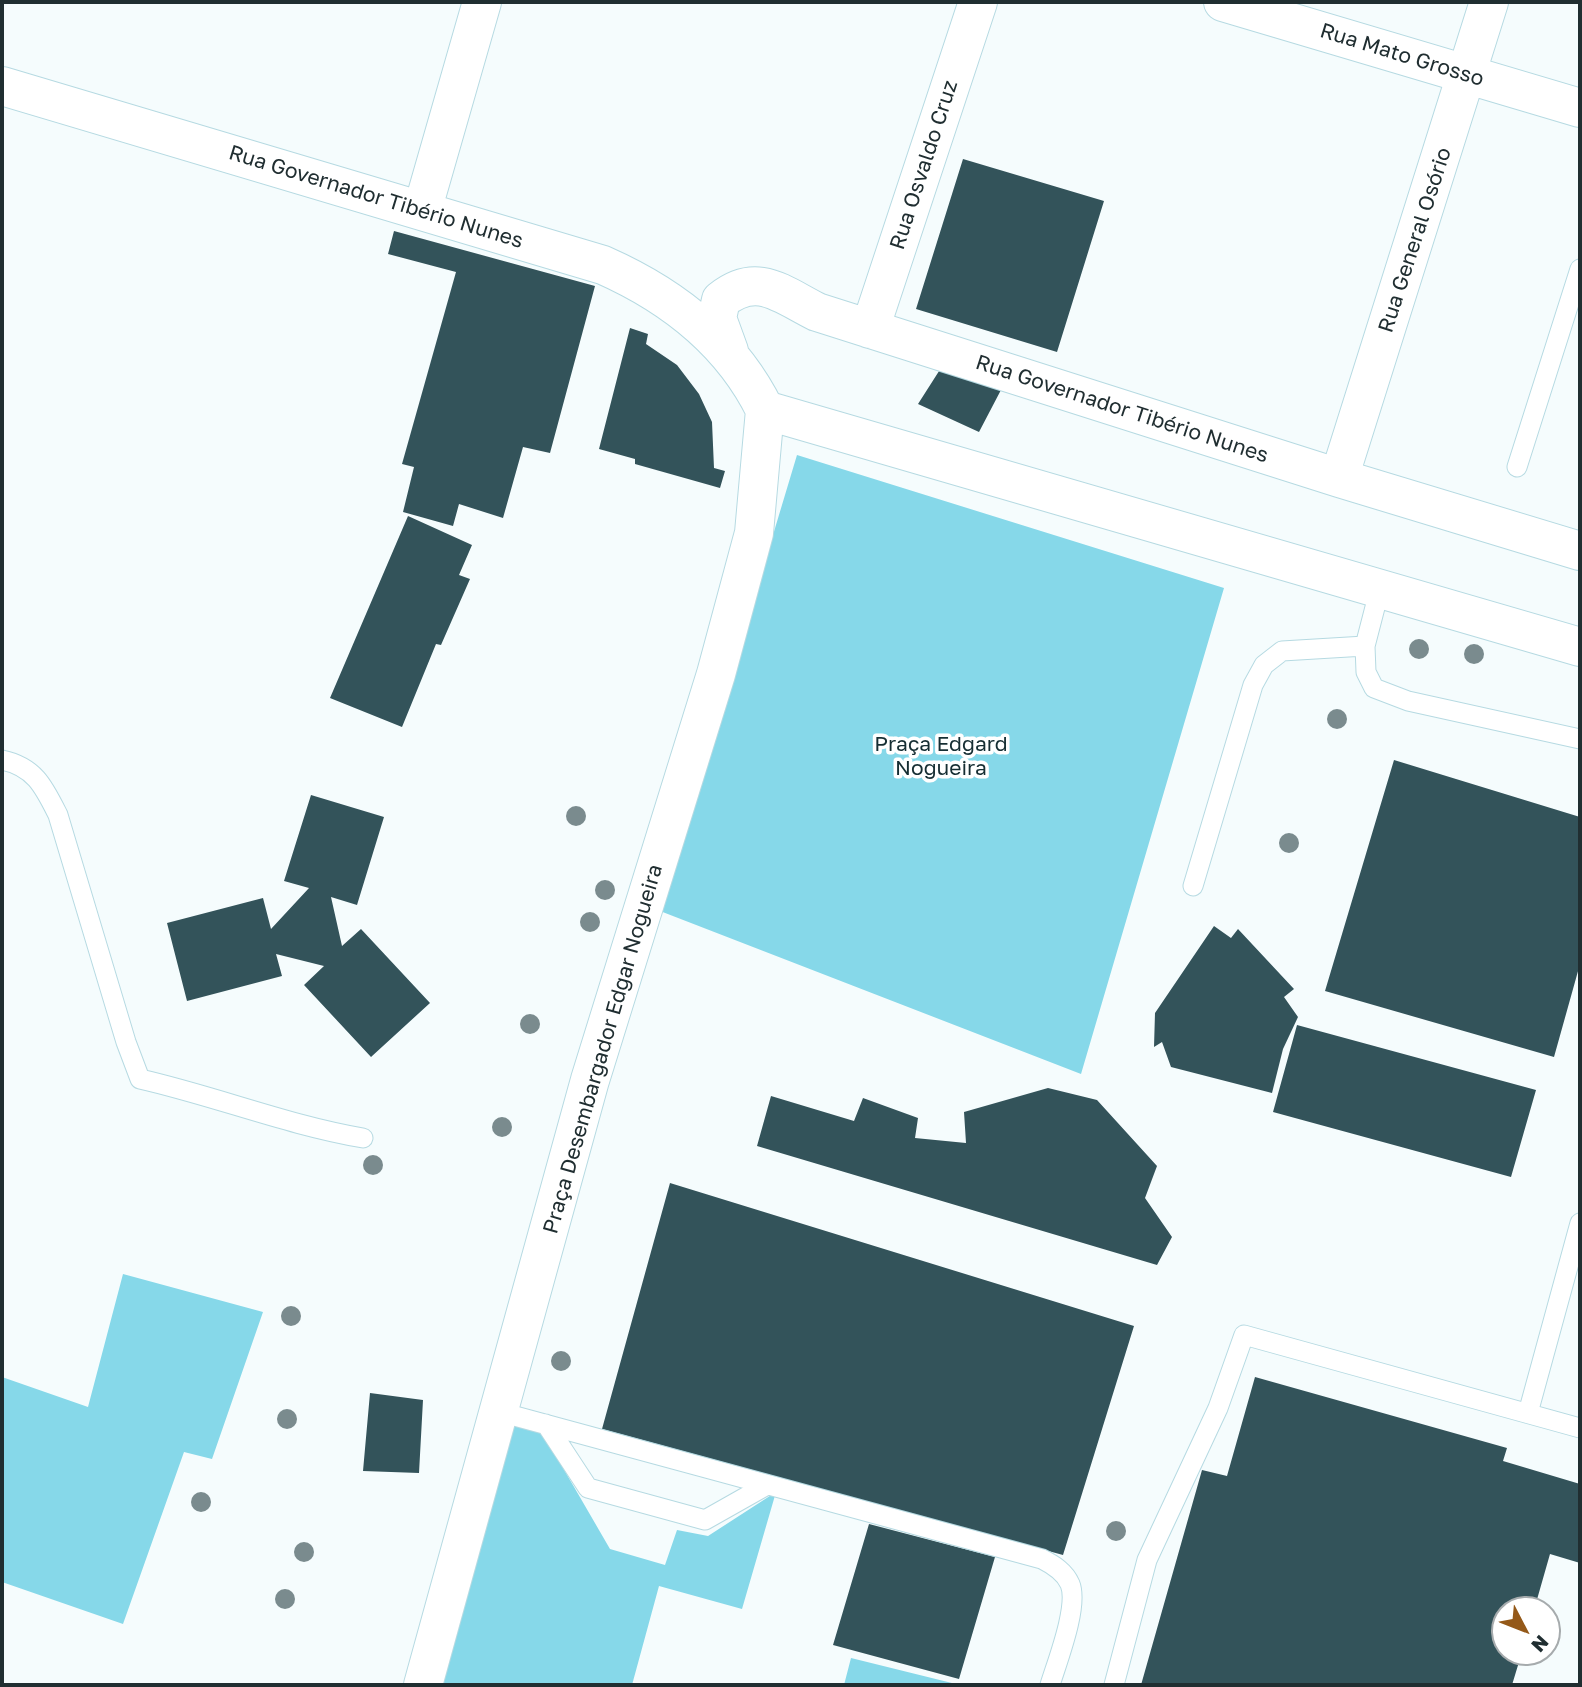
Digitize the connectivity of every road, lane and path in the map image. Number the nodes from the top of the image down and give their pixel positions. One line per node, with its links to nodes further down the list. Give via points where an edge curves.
1 (482, 2): 8 (street)
2 (978, 2): 10 (street, Rua Osvaldo Cruz)
3 (1223, 2): 5 (street, Rua Mato Grosso)
4 (1489, 2): 5 (street, Rua General Osório)
5 (1468, 75): 7 (street, Rua Mato Grosso); 14 (street, Rua General Osório)
6 (2, 86): 8 (street, Rua Governador Tibério Nunes)
7 (1580, 108)
8 (422, 211): 11 (street, Rua Governador Tibério Nunes, via 603,265 656,292)
9 (1580, 269): 13 (lane)
10 (870, 328): 11 (street, Rua Governador Tibério Nunes, via 817,312 762,285 736,287 721,300 717,318); 14 (street, Rua Governador Tibério Nunes)
11 (729, 351): 12 (street, Rua Governador Tibério Nunes, via 750,378)
12 (765, 410): 16 (street); 24 (street, Praça Desembargador Edgar Nogueira, via 754,533 716,674 590,1080)
13 (1517, 467)
14 (1339, 478): 15 (street, Rua Governador Tibério Nunes)
15 (1580, 551)
16 (1380, 588): 17 (lane); 18 (street)
17 (1365, 646): 19 (lane, via 1366,672 1374,688 1385,695); 21 (lane, via 1282,651 1264,665 1253,685)
18 (1580, 647)
19 (1580, 739)
20 (2, 760): 22 (lane, via 33,773 58,815 140,1079 317,1130)
21 (1193, 886)
22 (363, 1138)
23 (1580, 1223): 25 (lane)
24 (500, 1412): 26 (lane); 29 (street, Praça Desembargador Edgar Nogueira)
25 (1528, 1413): 27 (lane); 31 (lane, via 1244,1335 1218,1408 1147,1560)
26 (546, 1424): 28 (lane); 28 (lane, via 588,1488 705,1520)
27 (1580, 1428)
28 (767, 1485): 30 (lane, via 1042,1559 1059,1568 1070,1584 1073,1600)
29 (423, 1685)
30 (1050, 1685)
31 (1114, 1685)

